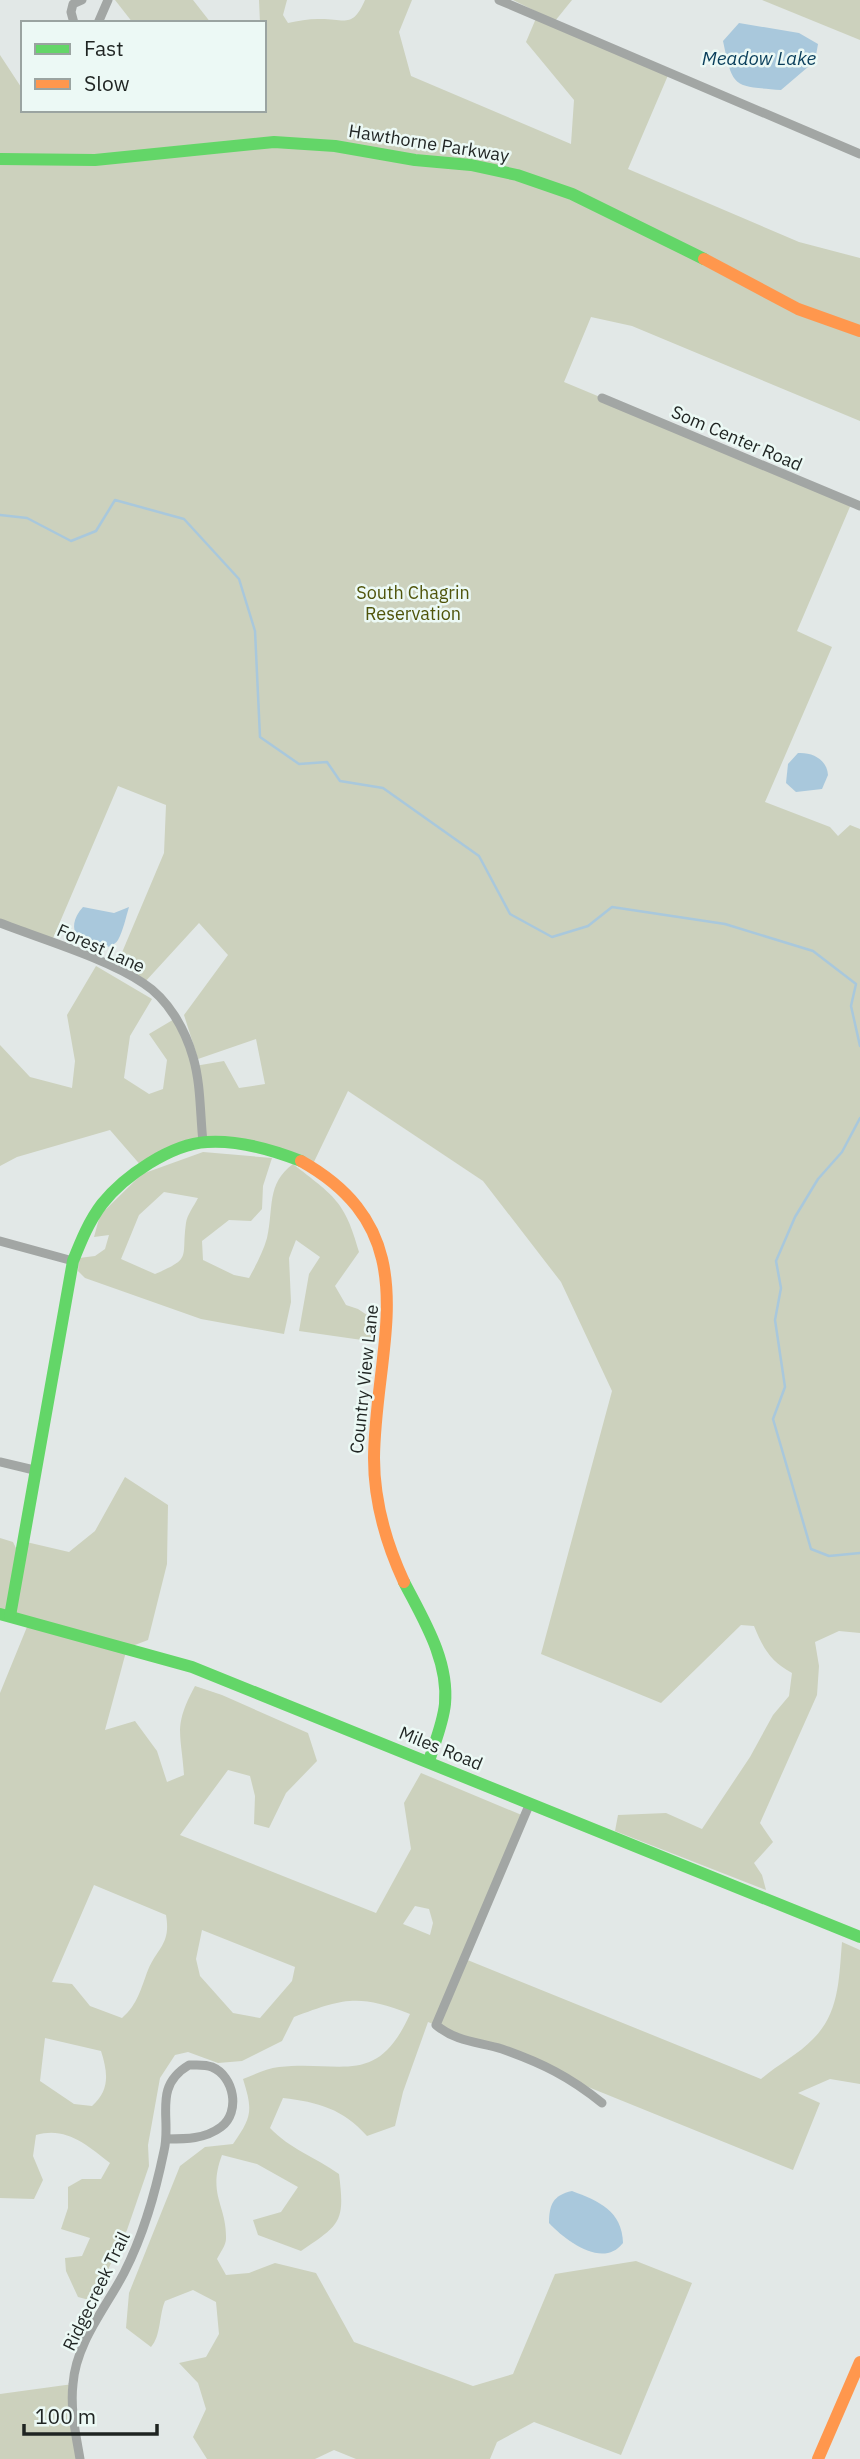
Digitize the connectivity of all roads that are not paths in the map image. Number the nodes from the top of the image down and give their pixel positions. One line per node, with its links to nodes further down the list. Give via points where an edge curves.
1 (82, 0): 4 (street, via 74,4)
2 (108, 0): 5 (street)
3 (499, 0): 6 (street)
4 (73, 21)
5 (99, 21)
6 (860, 154)
7 (0, 159): 8 (street, Hawthorne Parkway, via 114,160 285,141 320,142 484,167 556,186 675,243 775,301)
8 (860, 331)
9 (602, 398): 10 (street, Som Center Road)
10 (860, 506)
11 (0, 923): 12 (street, Forest Lane, via 124,973 162,999 176,1018 193,1058)
12 (203, 1142): 14 (street, Country View Lane, via 143,1168 114,1190 94,1216); 18 (street, Country View Lane, via 265,1147 295,1156 321,1171 361,1213 386,1266 390,1306 375,1421 374,1468 381,1519 397,1566 442,1665 445,1695)
13 (0, 1241): 14 (street)
14 (73, 1261): 16 (street, Country View Lane)
15 (0, 1462): 16 (street)
16 (34, 1470): 17 (street, Country View Lane)
17 (5, 1615): 18 (street, Miles Road, via 192,1667)
18 (429, 1762): 19 (street, Miles Road)
19 (530, 1803): 20 (street, Miles Road); 21 (street, via 436,2025 447,2034 501,2049 569,2077)
20 (860, 1937)
21 (602, 2103)
22 (167, 2138): 22 (street, Ridgecreek Trail, via 171,2079 189,2065 213,2067 233,2090 228,2121 195,2138); 24 (street, Ridgecreek Trail, via 144,2228 79,2358 73,2414)
23 (860, 2362): 25 (street)
24 (80, 2459)
25 (818, 2459)

